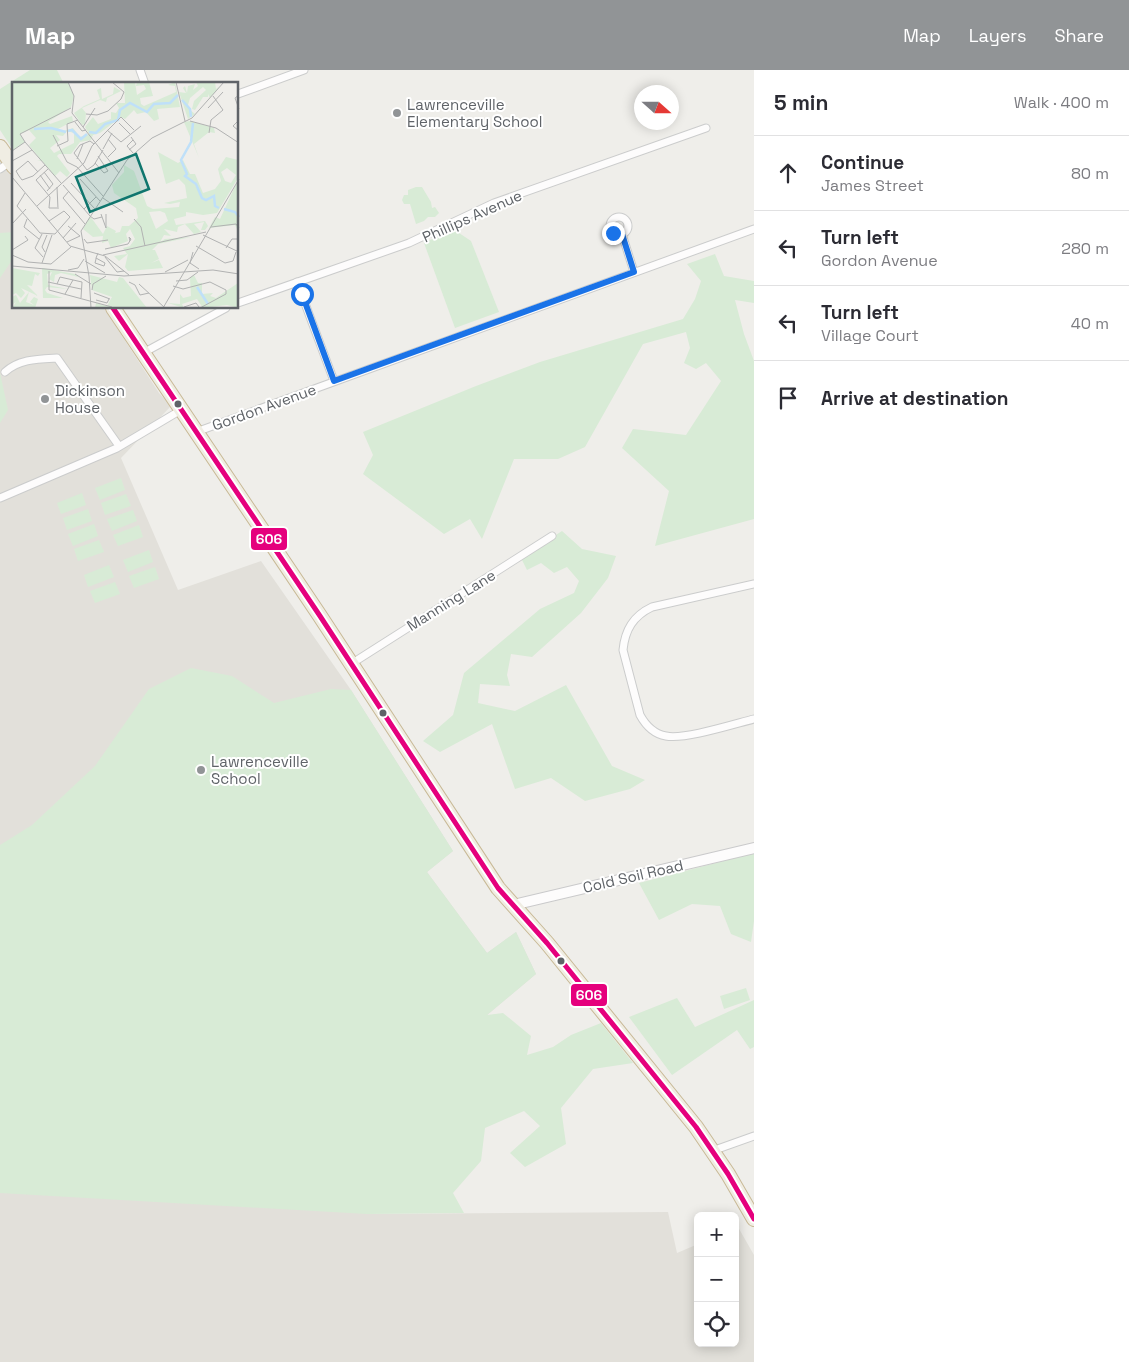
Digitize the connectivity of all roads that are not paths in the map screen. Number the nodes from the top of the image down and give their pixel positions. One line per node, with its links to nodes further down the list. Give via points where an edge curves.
1 (140, 70): 3 (street)
2 (304, 70): 4 (street)
3 (144, 82)
4 (239, 94)
5 (706, 128): 11 (street, Phillips Avenue, via 494,203 409,243)
6 (0, 147): 7 (highway)
7 (8, 166)
8 (754, 229): 10 (street, Gordon Avenue)
9 (622, 234): 10 (street)
10 (634, 272): 17 (street, Gordon Avenue)
11 (297, 282): 12 (street, Phillips Avenue); 17 (street)
12 (239, 303)
13 (114, 309): 15 (highway)
14 (224, 309): 15 (street)
15 (144, 353): 18 (highway)
16 (5, 372): 20 (street, via 31,360 57,358)
17 (334, 381): 19 (street, Gordon Avenue)
18 (181, 410): 19 (highway); 20 (street)
19 (196, 432): 24 (highway)
20 (119, 446): 21 (street)
21 (0, 498)
22 (552, 536): 24 (street, Manning Lane)
23 (754, 584): 25 (street, via 644,611 626,632 623,650 640,715 658,734 680,736)
24 (351, 664): 27 (highway, via 498,888)
25 (754, 719)
26 (754, 848): 27 (street, Cold Soil Road)
27 (513, 905): 29 (highway, via 637,1053)
28 (754, 1136): 29 (street)
29 (712, 1151): 30 (highway)
30 (754, 1219)

